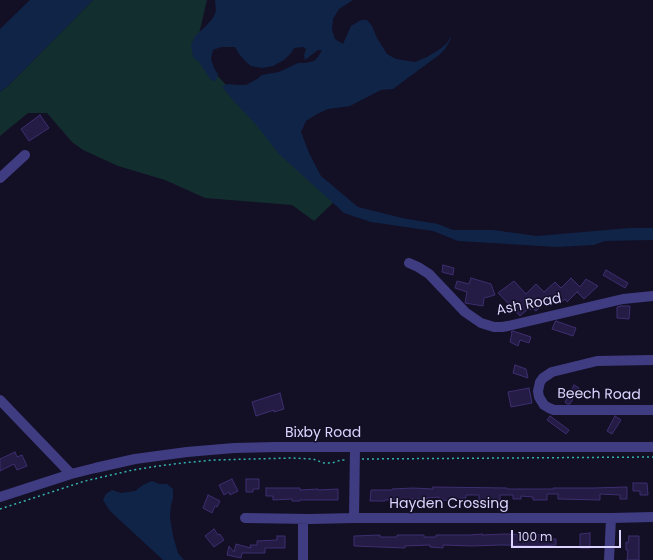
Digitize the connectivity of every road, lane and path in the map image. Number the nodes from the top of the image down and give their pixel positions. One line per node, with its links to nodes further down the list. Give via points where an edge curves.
1 (25, 155): 2 (street)
2 (0, 178)
3 (409, 263): 4 (street, Ash Road, via 429,274 466,312 488,326 508,326 623,299)
4 (653, 296)
5 (653, 360): 7 (street, Beech Road, via 597,362 552,372 540,382 538,392 544,405 554,410)
6 (0, 400): 12 (street)
7 (653, 410)
8 (355, 447): 9 (street, Bixby Road); 11 (street); 12 (street, Bixby Road, via 250,448 187,452 135,459)
9 (653, 447)
10 (653, 457): 11 (path)
11 (355, 459): 14 (path, via 332,463 299,458 214,460 158,466 85,481); 17 (street)
12 (71, 474): 13 (street, Bixby Road)
13 (0, 498)
14 (0, 509)
15 (653, 517): 18 (street, Hayden Crossing)
16 (245, 518): 19 (street, Hayden Crossing)
17 (354, 518): 18 (street, Hayden Crossing); 19 (street, Hayden Crossing)
18 (611, 518): 21 (street)
19 (303, 519): 20 (street)
20 (303, 560)
21 (609, 560)

